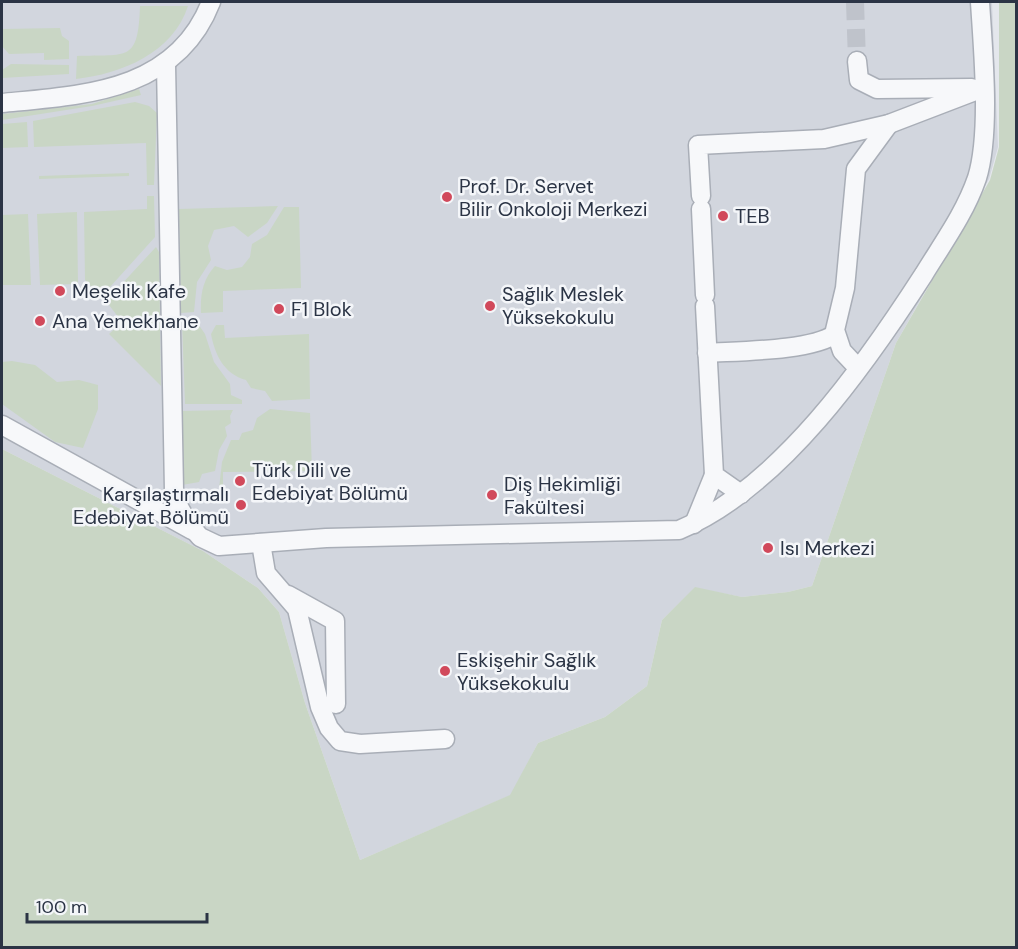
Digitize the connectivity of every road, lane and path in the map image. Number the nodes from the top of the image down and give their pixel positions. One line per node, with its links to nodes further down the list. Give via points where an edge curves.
1 (211, 2): 4 (street, via 190,38)
2 (980, 2): 5 (street)
3 (857, 61): 5 (street, via 859,80 877,90)
4 (166, 64): 6 (street, via 126,83 70,96); 15 (street, via 174,490 179,507)
5 (983, 88): 7 (street); 10 (street, via 983,151 964,209)
6 (2, 103)
7 (889, 124): 8 (street, via 856,169 845,288); 9 (street, via 824,139 698,145)
8 (835, 334): 9 (street, via 821,342); 10 (street, via 842,351)
9 (707, 353): 12 (street)
10 (858, 368): 13 (street, via 806,431)
11 (2, 425): 15 (street)
12 (714, 475): 13 (street); 14 (street)
13 (741, 494): 14 (street)
14 (694, 524): 16 (street, via 679,530)
15 (196, 533): 16 (street, via 219,546)
16 (261, 543): 17 (street, via 266,573)
17 (286, 594): 18 (street, via 335,621); 19 (street, via 297,609 320,707 340,741 360,744)
18 (336, 704)
19 (445, 739)

